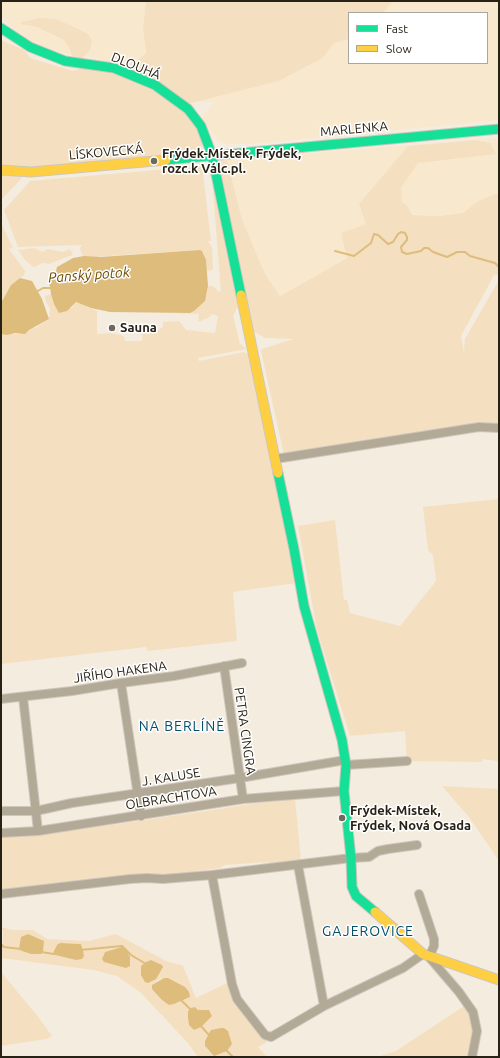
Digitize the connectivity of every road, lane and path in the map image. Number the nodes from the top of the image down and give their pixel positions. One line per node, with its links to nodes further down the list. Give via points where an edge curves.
1 (1, 28): 3 (street, DLOUHÁ, via 30,47 65,61 114,68 154,85 188,109 201,126)
2 (499, 129): 3 (street, MARLENKA)
3 (212, 155): 4 (street, LÍSKOVECKÁ, via 31,172); 6 (street, DLOUHÁ)
4 (1, 170)
5 (499, 428): 6 (street, via 479,427)
6 (275, 459): 13 (street, DLOUHÁ, via 304,606 342,740)
7 (242, 663): 8 (street, JIŘÍHO HAKENA)
8 (224, 666): 9 (street, JIŘÍHO HAKENA); 14 (street, PETRA CINGRA)
9 (121, 683): 10 (street, JIŘÍHO HAKENA); 16 (street)
10 (23, 697): 11 (street, JIŘÍHO HAKENA); 19 (street)
11 (1, 699)
12 (407, 761): 13 (street, J. KALUSE)
13 (345, 763): 14 (street, J. KALUSE); 15 (street, DLOUHÁ)
14 (240, 778): 16 (street, J. KALUSE); 17 (street, PETRA CINGRA)
15 (344, 791): 17 (street, OLBRACHTOVA); 24 (street, DLOUHÁ)
16 (138, 794): 19 (street, J. KALUSE); 20 (street)
17 (244, 798): 20 (street, OLBRACHTOVA)
18 (1, 811): 19 (street, J. KALUSE)
19 (36, 811): 21 (street)
20 (141, 816): 21 (street, OLBRACHTOVA)
21 (38, 831): 22 (street, OLBRACHTOVA)
22 (1, 833)
23 (417, 845): 24 (street, via 378,851 369,857)
24 (351, 858): 25 (street); 29 (street, DLOUHÁ, via 352,887 356,896)
25 (298, 865): 26 (street); 31 (street)
26 (212, 875): 27 (street, via 130,879); 31 (street, via 232,984 238,999 265,1035 271,1037)
27 (1, 894)
28 (419, 894): 29 (street, via 434,940 434,946)
29 (426, 956): 30 (street); 31 (street); 32 (street, via 459,992 473,1012 477,1031)
30 (499, 980)
31 (324, 1006)
32 (472, 1057)

